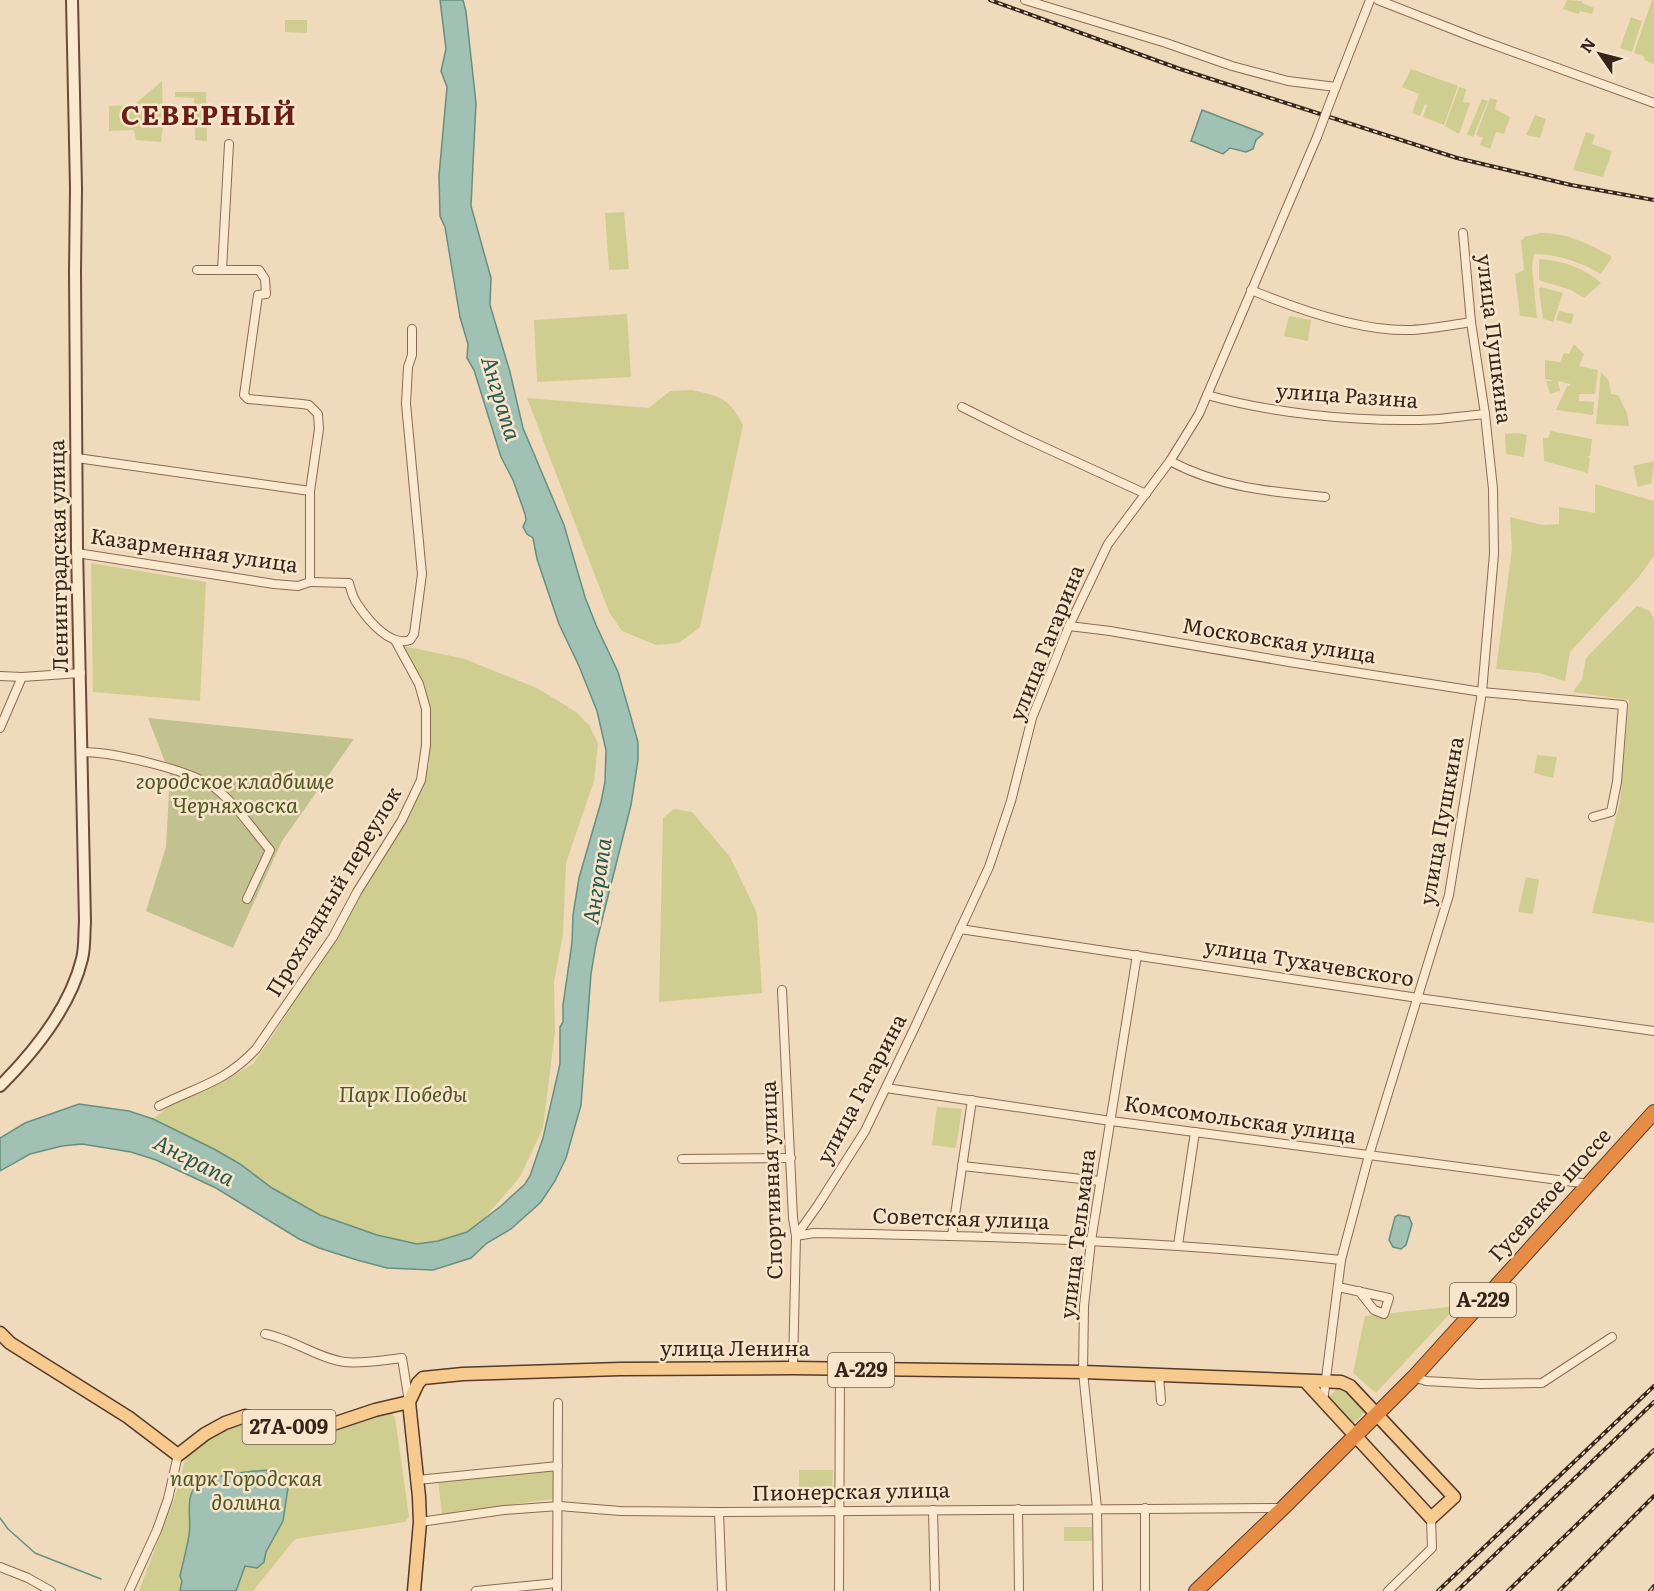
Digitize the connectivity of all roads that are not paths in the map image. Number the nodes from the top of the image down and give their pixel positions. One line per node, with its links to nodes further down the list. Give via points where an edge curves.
1 (72, 0): 17 (street, Ленинградская улица)
2 (1025, 0): 5 (street, via 1265,75)
3 (1370, 0): 5 (street)
4 (1378, 0): 6 (street)
5 (1336, 87): 11 (street, улица Гагарина, bridge)
6 (1654, 103)
7 (229, 144): 10 (street)
8 (1463, 233): 12 (street, улица Пушкина)
9 (196, 270): 10 (street)
10 (222, 270): 19 (street, Казарменная улица, via 259,270 265,279 266,294 258,295 244,395 248,399 302,404 314,409 320,421)
11 (1251, 290): 12 (street, via 1375,328 1411,330); 14 (street, улица Гагарина)
12 (1472, 322): 16 (street, улица Пушкина)
13 (412, 329): 25 (street, via 406,404 422,574 414,634 405,642)
14 (1207, 395): 16 (street, улица Разина, via 1235,403 1343,417 1419,420); 18 (street, улица Гагарина)
15 (962, 406): 20 (street)
16 (1485, 414): 29 (street, улица Пушкина, via 1493,489 1494,554)
17 (77, 458): 19 (street); 22 (street, Ленинградская улица)
18 (1170, 461): 20 (street, улица Гагарина); 21 (street, via 1224,483)
19 (310, 491): 23 (street, Казарменная улица)
20 (1146, 494): 24 (street, улица Гагарина, via 1108,544)
21 (1325, 497)
22 (78, 554): 23 (street, Казарменная улица, via 274,584 298,586); 26 (street, Ленинградская улица)
23 (310, 582): 25 (street, via 349,583 358,606)
24 (1069, 626): 29 (street, Московская улица); 34 (street, улица Гагарина, via 1032,718 989,867)
25 (395, 640): 42 (street, Прохладный переулок, via 419,684 426,709 424,767 402,820 333,936 256,1049 213,1083)
26 (81, 673): 28 (street); 31 (street, Ленинградская улица)
27 (0, 676): 28 (street)
28 (22, 677): 30 (street)
29 (1482, 692): 32 (street, Московская улица, via 1623,705 1611,812); 37 (street, улица Пушкина, via 1449,895)
30 (0, 728)
31 (82, 752): 33 (street, via 188,774 215,789 270,850); 39 (street, Ленинградская улица, via 82,956 66,999 50,1027)
32 (1593, 817)
33 (247, 899)
34 (960, 929): 35 (street, улица Тухачевского); 40 (street, улица Гагарина)
35 (1137, 956): 37 (street, улица Тухачевского); 44 (street, улица Тельмана)
36 (782, 990): 48 (street, Спортивная улица)
37 (1418, 998): 38 (street, улица Тухачевского); 46 (street, улица Пушкина)
38 (1654, 1031)
39 (0, 1086)
40 (886, 1088): 41 (street, Комсомольская улица); 53 (street, улица Гагарина, via 865,1131)
41 (972, 1101): 44 (street, Комсомольская улица); 49 (street)
42 (159, 1106)
43 (1654, 1112): 51 (highway, Гусевское шоссе / А-229)
44 (1112, 1121): 45 (street, Комсомольская улица); 50 (street, улица Тельмана)
45 (1195, 1132): 46 (street, Комсомольская улица); 55 (street)
46 (1369, 1155): 51 (street, Комсомольская улица); 56 (street, улица Пушкина)
47 (682, 1158): 48 (street)
48 (790, 1158): 53 (street, Спортивная улица)
49 (962, 1166): 50 (street); 52 (street)
50 (1100, 1182): 54 (street, улица Тельмана)
51 (1589, 1184): 66 (highway, Гусевское шоссе / А-229)
52 (952, 1235): 53 (street, Советская улица); 54 (street, Советская улица)
53 (796, 1236): 62 (street, Спортивная улица)
54 (1090, 1241): 55 (street, Советская улица); 64 (street, улица Тельмана)
55 (1178, 1245): 56 (street, Советская улица)
56 (1341, 1260): 57 (street, улица Пушкина)
57 (1338, 1287): 58 (street); 68 (street, улица Пушкина)
58 (1359, 1291)
59 (0, 1333): 75 (main road, via 128,1417)
60 (265, 1334): 70 (street, via 280,1336 345,1362 402,1358)
61 (1612, 1337): 66 (street, via 1542,1383 1468,1383)
62 (794, 1368): 63 (main road, улица Ленина / А-229); 70 (main road, улица Ленина / А-229, via 620,1369 423,1378)
63 (840, 1369): 64 (main road, улица Ленина / А-229); 83 (street)
64 (1083, 1372): 65 (main road, улица Ленина / А-229); 84 (street, улица Тельмана)
65 (1159, 1376): 67 (main road, улица Ленина / А-229); 69 (street)
66 (1413, 1377): 73 (highway, Гусевское шоссе / А-229)
67 (1305, 1382): 68 (main road, улица Ленина); 72 (main road)
68 (1326, 1382): 72 (street, улица Пушкина); 73 (main road, улица Ленина, via 1350,1386)
69 (1161, 1401)
70 (409, 1402): 75 (main road, 27А-009, via 318,1429 245,1416 205,1434); 77 (main road)
71 (558, 1402): 76 (street)
72 (1323, 1402): 74 (main road)
73 (1377, 1415): 74 (highway, Гусевское шоссе / А-229); 86 (main road, улица Ленина, via 1454,1497)
74 (1355, 1437): 80 (highway, Гусевское шоссе); 86 (main road)
75 (178, 1455): 91 (street, via 157,1530)
76 (558, 1466): 77 (street); 78 (street)
77 (417, 1480): 87 (main road)
78 (559, 1506): 85 (street, Пионерская улица); 87 (street, Пионерская улица); 89 (street)
79 (1145, 1508): 80 (street, Пионерская улица); 84 (street, Пионерская улица); 100 (street)
80 (1283, 1508): 101 (highway, Гусевское шоссе)
81 (1018, 1509): 82 (street, Пионерская улица); 84 (street, Пионерская улица); 98 (street)
82 (933, 1510): 83 (street, Пионерская улица); 97 (street)
83 (839, 1511): 85 (street, Пионерская улица); 96 (street)
84 (1098, 1511): 99 (street, улица Тельмана)
85 (719, 1512): 95 (street)
86 (1431, 1518): 102 (street, via 1432,1548)
87 (420, 1522): 93 (main road)
88 (0, 1567): 92 (street)
89 (557, 1587): 90 (street)
90 (518, 1588): 94 (street)
91 (129, 1590)
92 (51, 1591)
93 (414, 1591)
94 (476, 1591)
95 (722, 1591)
96 (839, 1591)
97 (935, 1591)
98 (1019, 1591)
99 (1098, 1591)
100 (1145, 1591)
101 (1196, 1591)
102 (1388, 1591)

